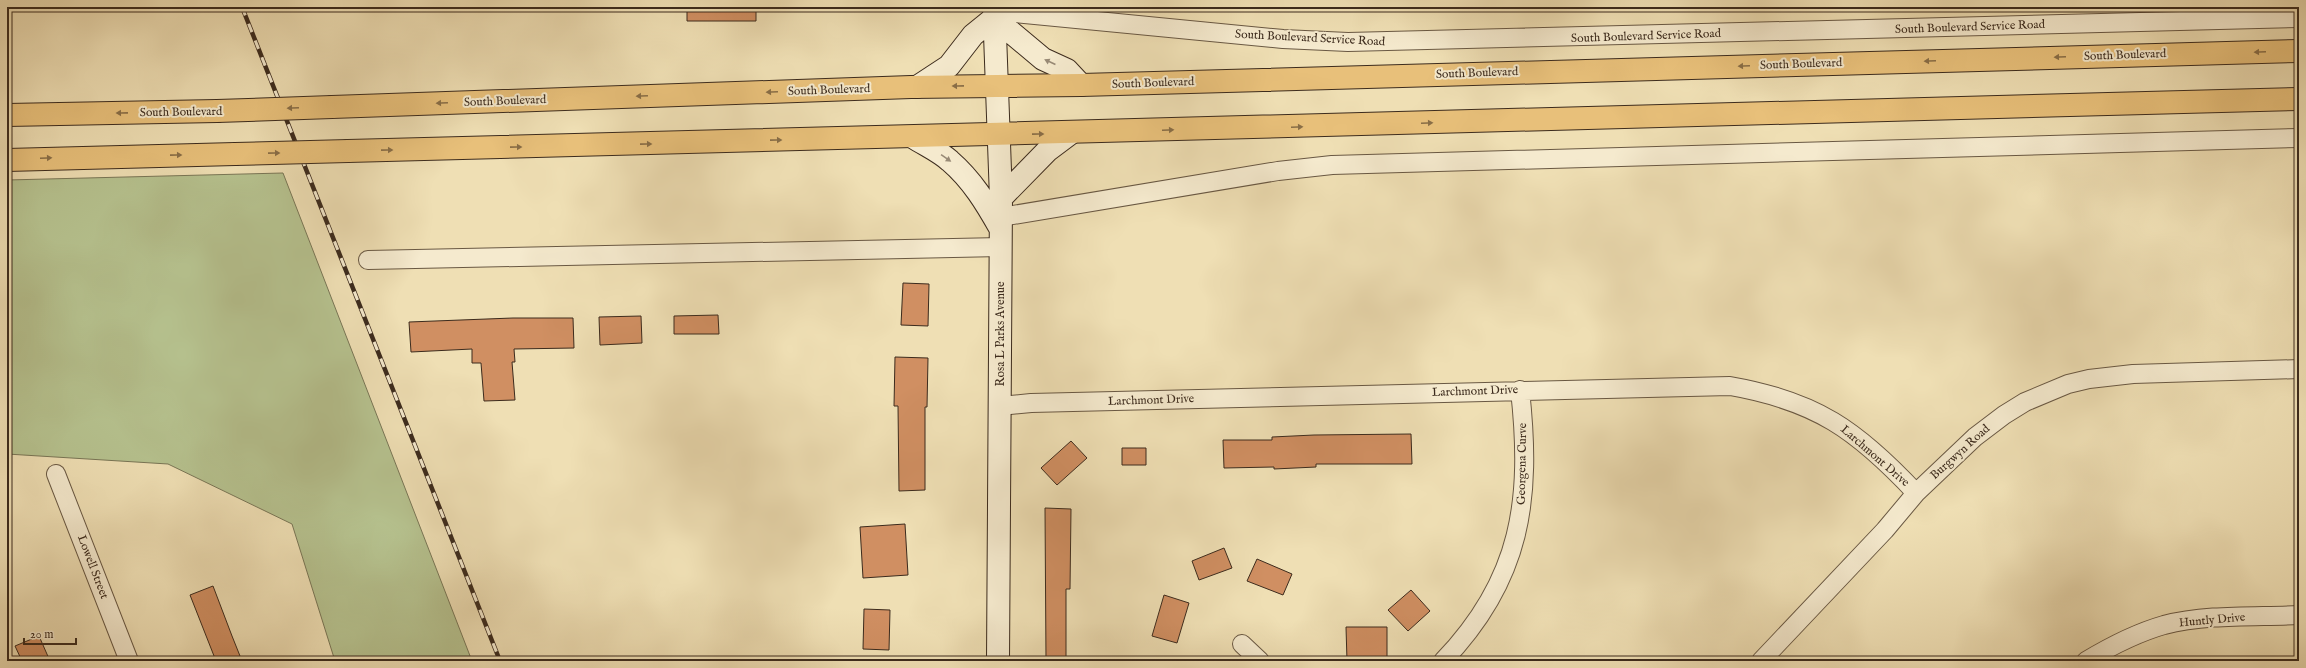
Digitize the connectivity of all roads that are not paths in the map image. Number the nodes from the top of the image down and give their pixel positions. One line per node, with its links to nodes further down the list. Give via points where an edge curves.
1 (994, 12): 2 (street, South Boulevard Service Road, via 1283,40 1348,42); 4 (street, one-way to 1, via 1067,70 1043,59); 5 (street, Rosa L Parks Avenue); 6 (street, via 948,66)
2 (2299, 18)
3 (2299, 51): 4 (highway, South Boulevard, one-way to 4)
4 (1081, 84): 5 (highway, South Boulevard)
5 (997, 85): 6 (highway, South Boulevard, one-way to 6); 10 (street, Rosa L Parks Avenue)
6 (917, 87): 8 (highway, South Boulevard, one-way to 8, bridge, via 217,111)
7 (2299, 98): 9 (highway, one-way to 7)
8 (7, 115)
9 (1071, 133): 10 (highway, one-way to 9); 14 (street, via 1047,151)
10 (999, 134): 11 (highway); 14 (street, Rosa L Parks Avenue)
11 (913, 137): 13 (highway, one-way to 11, bridge); 14 (street, one-way to 14, via 949,160 968,177)
12 (2299, 138): 14 (street, via 1332,165 1278,171)
13 (7, 160)
14 (1000, 223): 15 (street); 18 (street, Rosa L Parks Avenue)
15 (368, 260)
16 (2299, 369): 20 (street, Burgwyn Road, via 2133,374 2089,378 2068,384 2025,402 2004,415 1975,437)
17 (1520, 390): 18 (street, Larchmont Drive, via 1046,402); 20 (street, Larchmont Drive, via 1713,385 1767,392 1806,406 1847,430 1895,470); 26 (street, Georgena Curve, via 1523,421 1522,503 1511,556 1484,611 1462,641)
18 (1000, 406): 24 (street, Rosa L Parks Avenue)
19 (56, 474): 23 (street, Lowell Street)
20 (1916, 493): 27 (street, Burgwyn Road, via 1885,530)
21 (2299, 615): 28 (street, Huntly Drive, via 2194,619 2165,625 2114,644)
22 (1242, 644): 25 (street)
23 (129, 661)
24 (998, 661)
25 (1260, 661)
26 (1443, 661)
27 (1761, 661)
28 (2086, 661)

